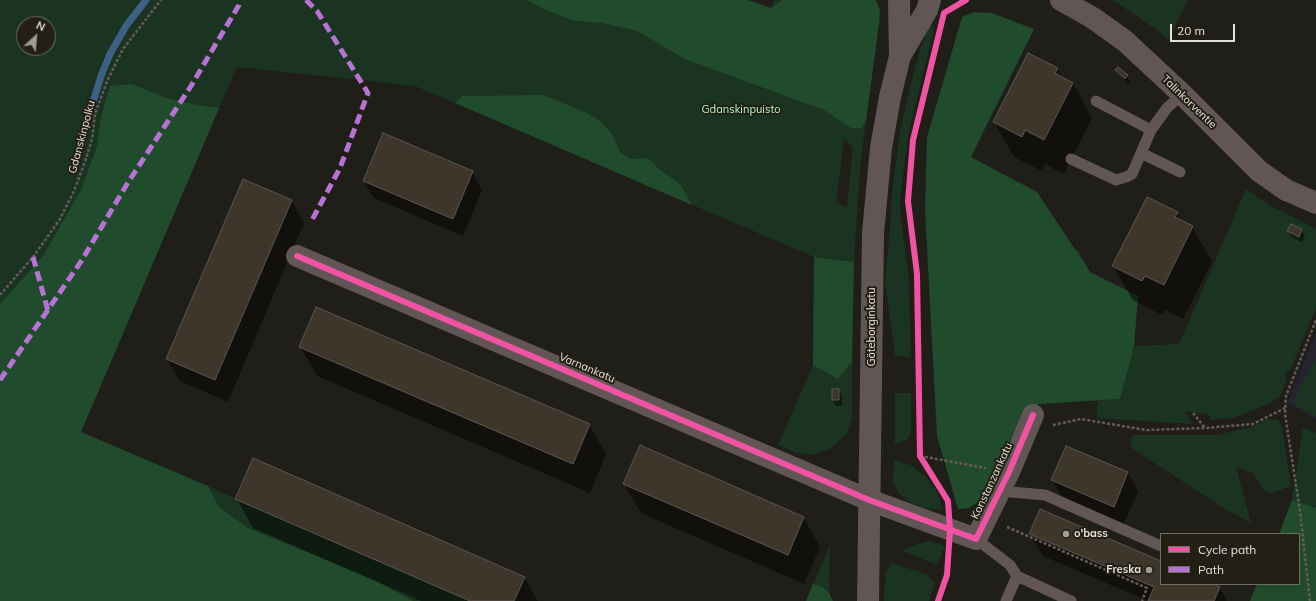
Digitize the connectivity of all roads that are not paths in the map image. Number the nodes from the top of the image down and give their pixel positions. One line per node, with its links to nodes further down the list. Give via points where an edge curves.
1 (899, 0): 4 (street, Göteborginkatu)
2 (930, 0): 4 (street, Göteborginkatu, via 927,10)
3 (1061, 0): 5 (street, Talinkorventie, via 1093,18 1125,41)
4 (900, 56): 15 (street, Göteborginkatu, via 881,148 872,233 871,449)
5 (1182, 94): 7 (lane, via 1167,108); 11 (street, Talinkorventie, via 1259,171 1286,190)
6 (1096, 101): 7 (lane)
7 (1152, 130): 8 (lane)
8 (1141, 153): 9 (lane, via 1132,174 1116,180); 10 (lane)
9 (1071, 159)
10 (1180, 172)
11 (1316, 203)
12 (297, 256): 15 (street, Varnankatu)
13 (1029, 424): 14 (street, Konstanzankatu)
14 (1004, 482): 16 (street, Konstanzankatu); 17 (lane, via 1046,495)
15 (868, 500): 16 (street); 19 (street, Göteborginkatu)
16 (976, 539): 18 (lane, via 1010,565)
17 (1160, 546)
18 (1017, 576): 20 (lane); 21 (lane)
19 (868, 601)
20 (1006, 601)
21 (1071, 601)

